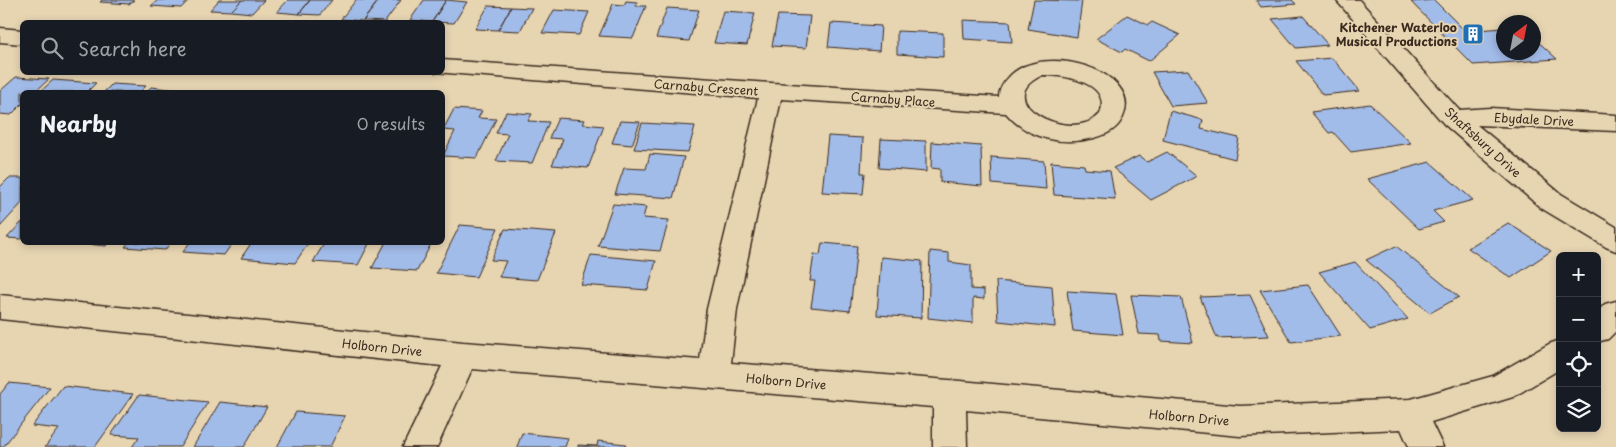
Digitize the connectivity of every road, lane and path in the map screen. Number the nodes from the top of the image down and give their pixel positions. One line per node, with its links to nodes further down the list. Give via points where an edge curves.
1 (1347, 0): 7 (street, Shaftsbury Drive)
2 (0, 36): 3 (street)
3 (20, 37)
4 (445, 68): 5 (street, Carnaby Crescent)
5 (771, 91): 6 (street, Carnaby Place); 15 (street, Carnaby Crescent, via 722,309)
6 (1015, 106)
7 (1453, 118): 8 (street, Ebydale Drive, via 1490,116); 9 (street, Shaftsbury Drive, via 1552,201)
8 (1616, 123)
9 (1616, 240)
10 (0, 307): 13 (street, Holborn Drive)
11 (1616, 313): 12 (street)
12 (1601, 326)
13 (463, 355): 15 (street, Holborn Drive); 18 (street)
14 (1556, 355): 17 (street, Holborn Drive, via 1502,387)
15 (714, 375): 16 (street, Holborn Drive)
16 (950, 394): 17 (street, Holborn Drive, via 1240,421); 19 (street)
17 (1412, 414): 20 (street)
18 (420, 447)
19 (950, 447)
20 (1426, 447)

